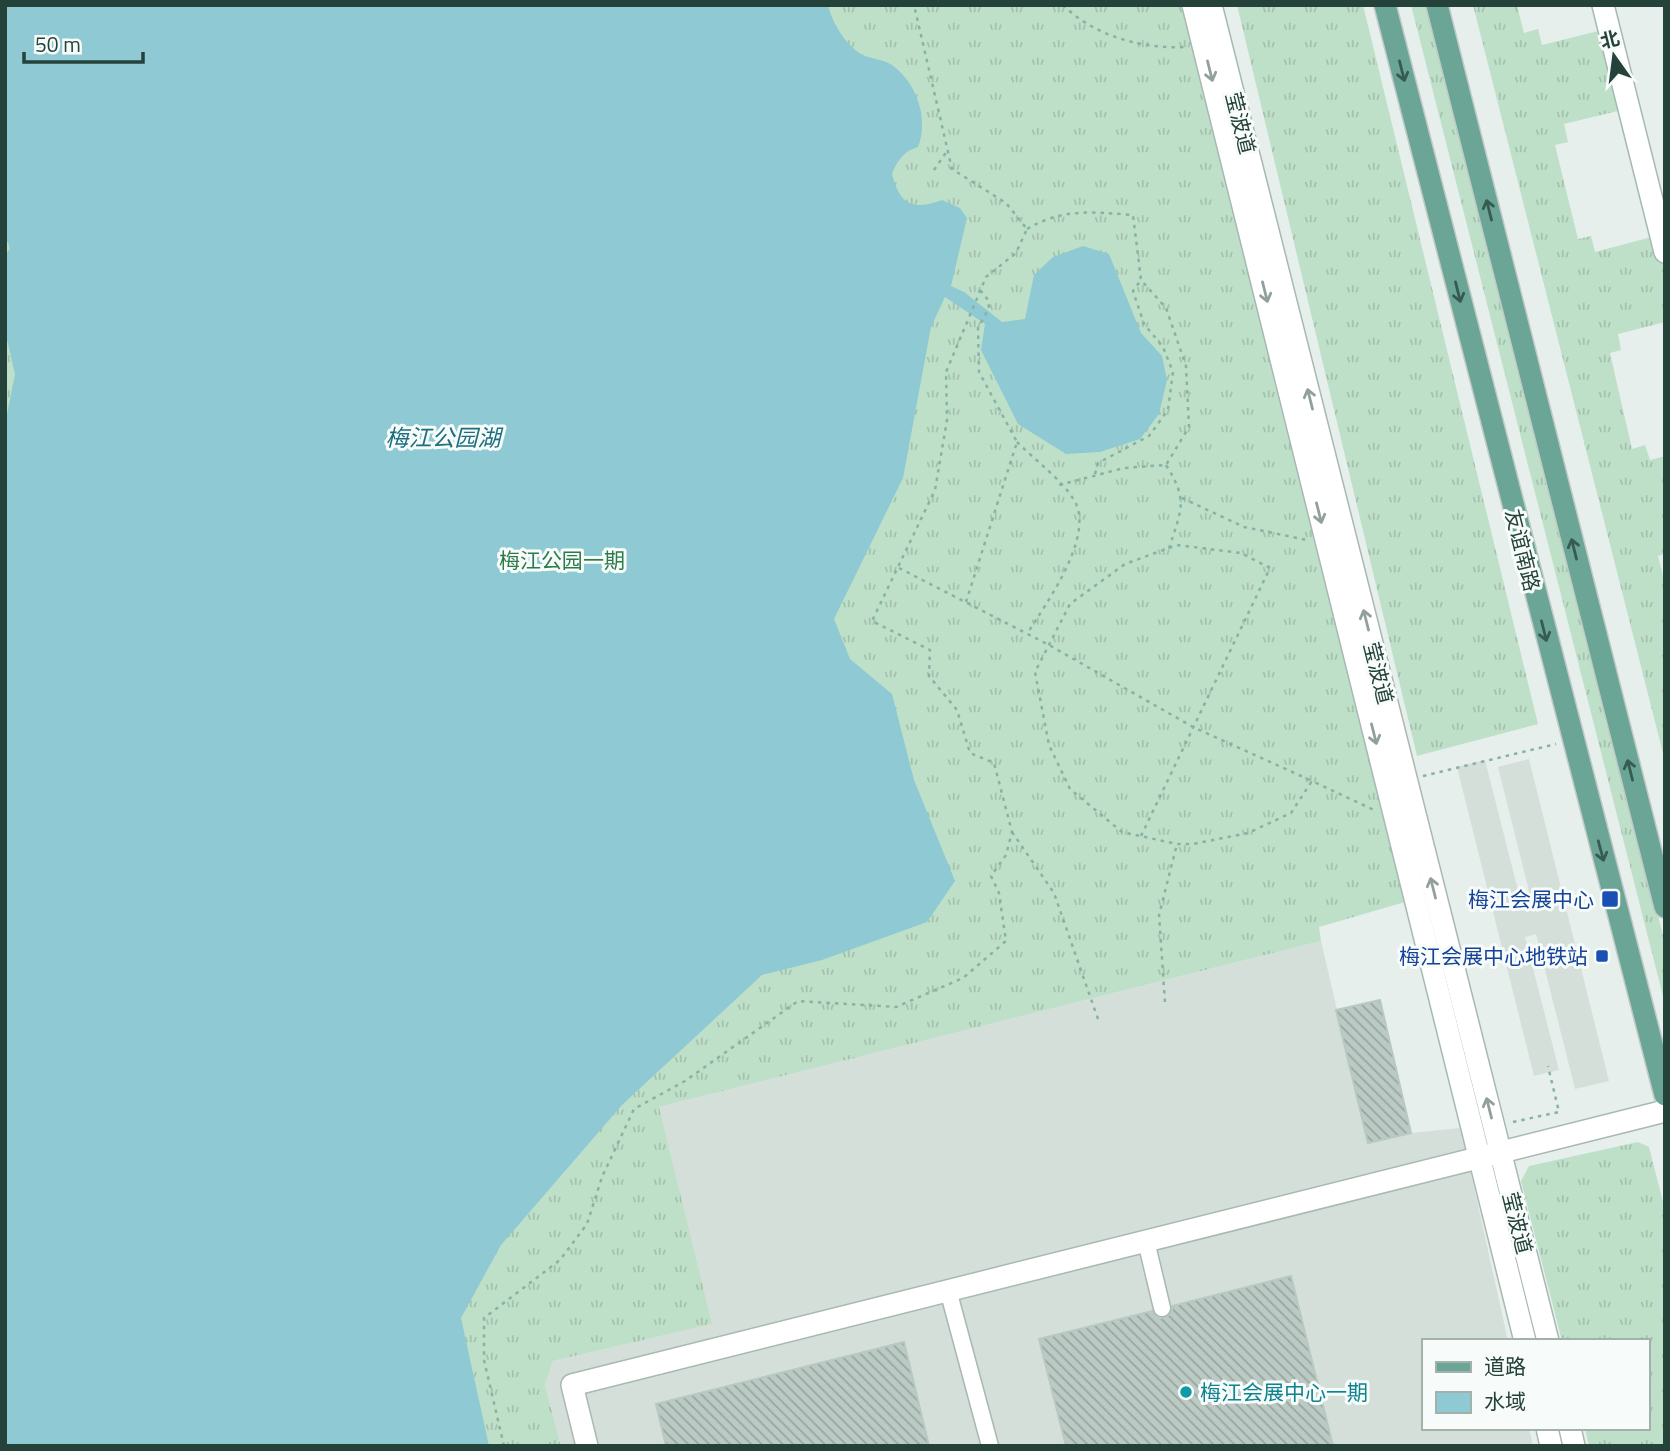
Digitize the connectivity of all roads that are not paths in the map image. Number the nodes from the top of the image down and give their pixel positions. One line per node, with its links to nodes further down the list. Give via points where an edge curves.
1 (1193, 5): 12 (street, 莹波道, one-way to 12, via 1396,820)
2 (1211, 5): 12 (street, 莹波道, one-way to 2, via 1494,1126)
3 (1385, 5): 10 (main road, 友谊南路, one-way to 10)
4 (1437, 5): 9 (main road, one-way to 4)
5 (1604, 5): 8 (street)
6 (1616, 5): 7 (street)
7 (1665, 197)
8 (1665, 252)
9 (1665, 907)
10 (1665, 1095)
11 (1665, 1111): 12 (street)
12 (1490, 1155): 13 (street); 16 (street, 莹波道); 17 (street, 莹波道)
13 (1146, 1241): 14 (street); 15 (street)
14 (948, 1290): 18 (street, via 572,1385); 19 (street)
15 (1162, 1308)
16 (1525, 1339)
17 (1547, 1339)
18 (587, 1446)
19 (990, 1446)

